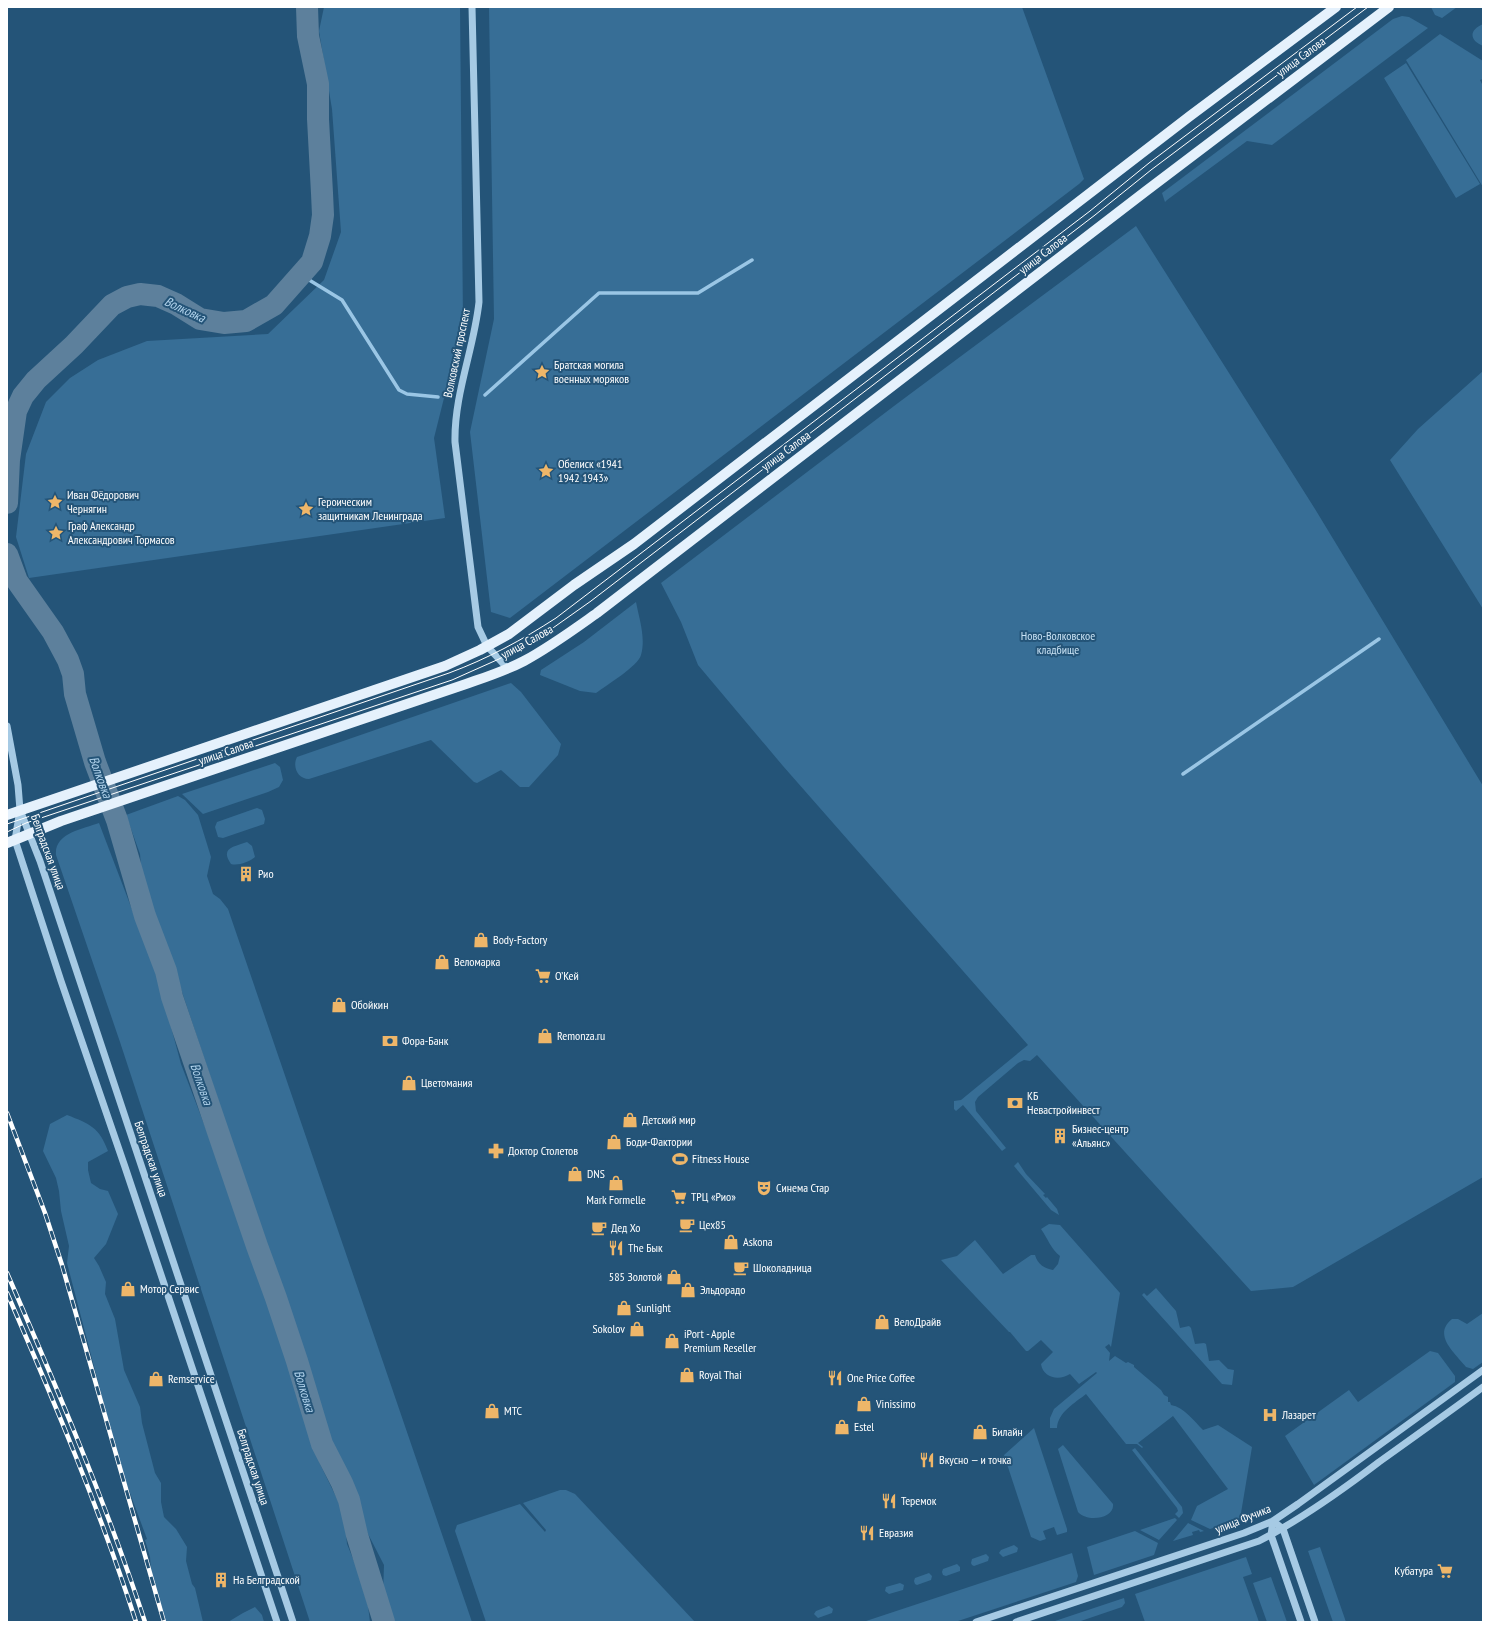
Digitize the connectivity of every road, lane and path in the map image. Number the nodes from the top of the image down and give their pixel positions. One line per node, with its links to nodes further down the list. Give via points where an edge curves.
1 (472, 7): 4 (street, Волковский проспект, via 479,302 457,407 455,436 478,626)
2 (1336, 7): 4 (main road, улица Салова, via 1190,116 634,544 520,626)
3 (1389, 7): 5 (main road, улица Салова, via 596,613 556,642)
4 (487, 646): 5 (street, Волковский проспект); 7 (main road, улица Салова, via 445,666)
5 (508, 669): 9 (main road, улица Салова)
6 (7, 726): 7 (street)
7 (20, 810): 8 (main road); 9 (street, Белградская улица); 10 (street, Белградская улица)
8 (7, 815)
9 (30, 833): 10 (main road); 17 (street, Белградская улица)
10 (11, 842): 16 (street, Белградская улица, via 125,1167)
11 (1483, 1370): 13 (street, улица Фучика)
12 (1483, 1387): 14 (street, улица Фучика)
13 (1273, 1521): 14 (street); 15 (street); 18 (street, улица Фучика, via 1244,1533)
14 (1283, 1529): 15 (street, улица Фучика); 21 (street)
15 (1271, 1535): 19 (street, улица Фучика); 20 (street)
16 (277, 1622)
17 (293, 1622)
18 (976, 1622)
19 (1016, 1622)
20 (1301, 1622)
21 (1315, 1622)

